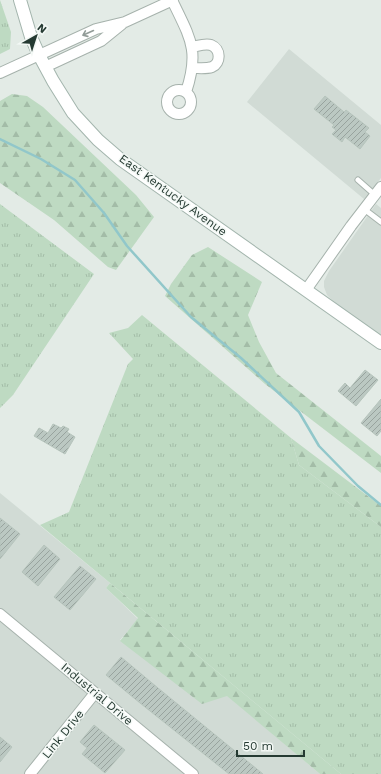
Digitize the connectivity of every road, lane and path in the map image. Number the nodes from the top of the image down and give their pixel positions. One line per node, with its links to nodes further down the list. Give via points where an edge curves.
1 (20, 0): 5 (street, East Kentucky Avenue)
2 (173, 0): 3 (street); 4 (street)
3 (125, 22): 5 (street, one-way to 5, via 96,29); 6 (street, via 101,40)
4 (192, 47): 7 (street); 7 (street, via 214,46 219,58 210,68)
5 (40, 55): 6 (street, East Kentucky Avenue); 8 (street)
6 (45, 67): 14 (street, East Kentucky Avenue, via 73,113 120,159)
7 (193, 68): 9 (street)
8 (0, 73)
9 (186, 92)
10 (358, 180): 11 (lane)
11 (378, 191): 12 (street)
12 (364, 209): 13 (lane); 14 (street)
13 (381, 222)
14 (306, 290): 15 (street, East Kentucky Avenue)
15 (381, 343)
16 (0, 614): 17 (street, Industrial Drive)
17 (95, 693): 18 (street, Link Drive); 19 (street, Industrial Drive)
18 (30, 774)
19 (193, 774)

